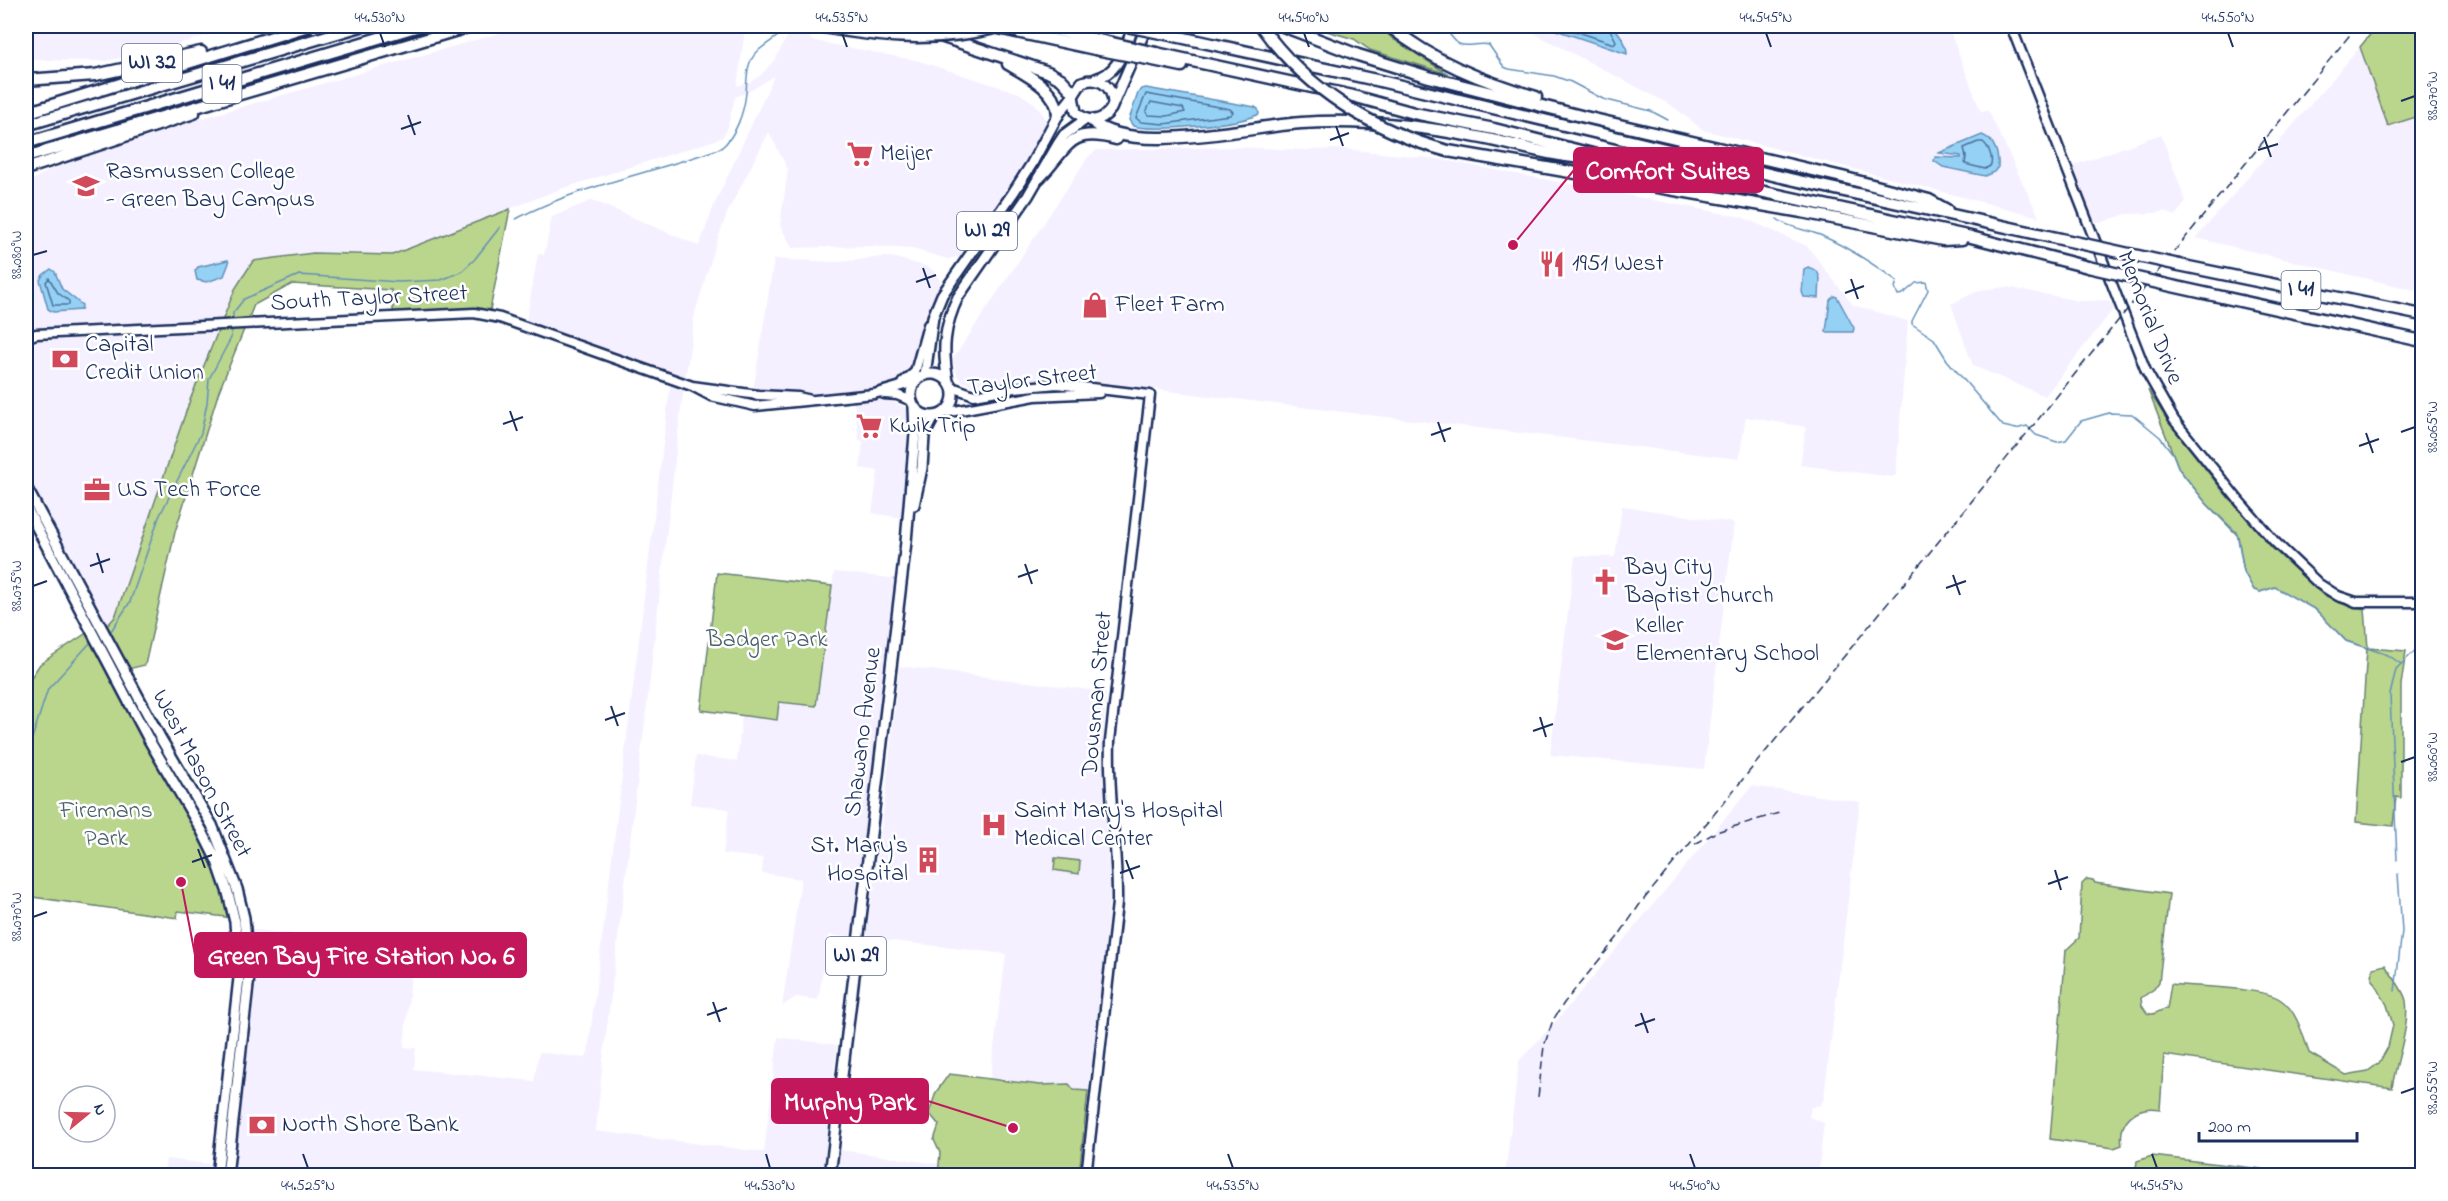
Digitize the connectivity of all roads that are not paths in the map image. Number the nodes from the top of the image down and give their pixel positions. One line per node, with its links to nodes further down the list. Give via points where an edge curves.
1 (308, 26): 18 (highway, WI 32)
2 (361, 26): 30 (highway, I 41)
3 (419, 26): 32 (highway, I 41)
4 (471, 26): 21 (highway, WI 32)
5 (818, 26): 8 (highway, bridge, via 893,38 939,37)
6 (910, 26): 20 (highway)
7 (985, 26): 19 (highway)
8 (1003, 26)
9 (1038, 26): 19 (highway, I 41)
10 (1126, 26): 17 (highway, I 41, bridge)
11 (1134, 26): 23 (main road, via 1115,67 1103,77)
12 (1147, 26): 25 (main road)
13 (1261, 26): 38 (highway, bridge, via 1282,53 1341,103 1396,133 1448,151 1943,240)
14 (1283, 26): 29 (highway, via 1358,56 1412,72)
15 (1389, 26): 29 (highway, via 1458,70 1507,89 1591,113)
16 (2011, 26): 56 (street, Memorial Drive, via 2146,371 2174,420 2261,527 2322,586 2356,602)
17 (1163, 29): 37 (highway, I 41)
18 (277, 34): 22 (highway, WI 32, via 95,75); 26 (highway)
19 (1097, 45): 34 (highway, I 41, bridge, via 1353,96)
20 (996, 54): 24 (highway, via 1048,72 1061,79); 27 (highway, via 1043,88 1057,104)
21 (305, 74): 33 (highway); 35 (highway, WI 32)
22 (26, 80)
23 (1089, 80): 24 (main road, via 1082,82); 25 (main road, via 1107,85)
24 (1073, 94): 27 (main road, WI 29); 28 (main road, via 1076,112)
25 (1113, 103): 28 (main road, via 1103,118)
26 (26, 113)
27 (1058, 115): 39 (main road, WI 29, via 1031,165)
28 (1088, 120): 31 (highway, via 1111,131); 36 (main road, WI 29, via 1064,135)
29 (1604, 121): 37 (highway, via 1929,200)
30 (26, 125)
31 (1151, 140): 34 (highway, via 1346,122 1441,131 1580,158); 36 (highway, via 1078,136)
32 (26, 143)
33 (26, 157)
34 (1608, 158): 38 (highway, I 41)
35 (26, 169)
36 (1040, 178): 47 (main road, WI 29, via 949,315 943,352)
37 (1961, 217): 40 (highway, I 41, bridge)
38 (1971, 237): 44 (highway, I 41, bridge)
39 (942, 295): 45 (main road, WI 29, via 933,317); 48 (street, via 933,309 915,372)
40 (2422, 315)
41 (26, 332): 42 (street, South Taylor Street)
42 (36, 334): 43 (street, South Taylor Street); 50 (street, South Taylor Street, via 463,313 489,315 711,396 748,405)
43 (26, 338)
44 (2422, 342)
45 (925, 375): 46 (main road); 47 (main road, via 938,375)
46 (915, 382): 48 (street, South Taylor Street); 51 (main road, WI 29)
47 (950, 384): 49 (street, Taylor Street, via 974,395 1045,384); 52 (main road, WI 29, via 953,402)
48 (888, 390): 50 (street, South Taylor Street)
49 (1111, 392): 52 (street, Taylor Street, via 1035,396); 60 (street, Dousman Street, via 1150,395 1110,741 1117,903)
50 (874, 394): 51 (street, South Taylor Street, via 897,395)
51 (913, 404): 52 (main road, via 923,415); 55 (main road, Shawano Avenue / WI 29, via 915,435)
52 (939, 415): 55 (main road, Shawano Avenue / WI 29, via 924,436 922,468)
53 (26, 487): 58 (main road, West Mason Street, via 161,739 212,825 237,889 249,976)
54 (26, 507): 57 (main road, West Mason Street, via 149,740 202,831 228,893 235,922 239,978)
55 (906, 542): 59 (main road, Shawano Avenue / WI 29)
56 (2422, 602)
57 (217, 1176)
58 (227, 1176)
59 (830, 1176)
60 (1086, 1176)

